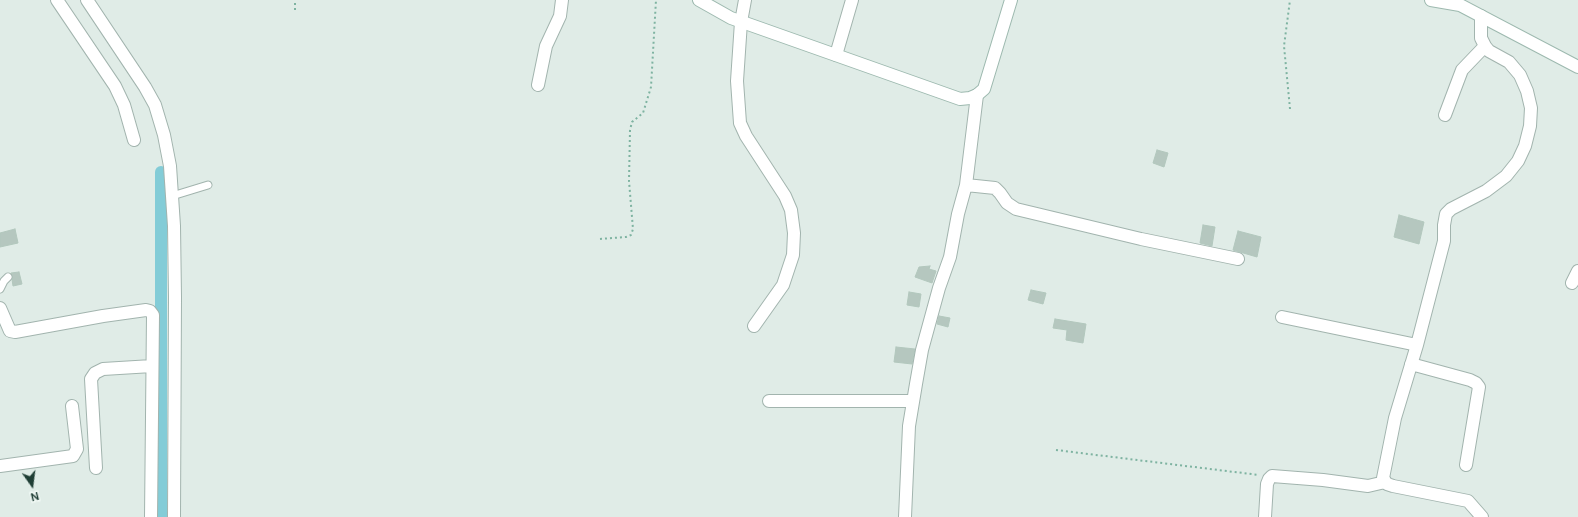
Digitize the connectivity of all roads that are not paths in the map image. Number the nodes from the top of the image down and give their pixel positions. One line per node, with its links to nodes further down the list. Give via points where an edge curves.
1 (57, 0): 18 (street, via 115,86 124,105)
2 (87, 0): 21 (street, via 155,105 170,166)
3 (562, 0): 15 (street, via 560,16 546,46)
4 (699, 0): 11 (street)
5 (745, 0): 11 (street)
6 (852, 0): 13 (street)
7 (1011, 0): 16 (street, via 984,89)
8 (1430, 0): 9 (street)
9 (1461, 3): 10 (street)
10 (1481, 16): 12 (street, via 1481,38); 14 (street)
11 (741, 22): 13 (street); 29 (street, via 737,81 740,122 746,136 785,196 791,210 794,233 793,255 783,285)
12 (1485, 46): 17 (street, via 1462,70); 30 (street, via 1509,62 1520,75 1531,108 1530,126 1522,154 1506,176 1446,214 1444,241)
13 (836, 55): 16 (street, via 960,100)
14 (1578, 67)
15 (538, 85)
16 (978, 95): 20 (street)
17 (1445, 115)
18 (134, 140)
19 (208, 185): 21 (lane)
20 (966, 185): 22 (street, via 995,188 1007,203 1016,209); 34 (street, via 950,257 922,350)
21 (172, 196): 41 (street, via 175,296)
22 (1238, 259)
23 (1578, 271): 25 (street)
24 (8, 277): 26 (lane)
25 (1572, 283)
26 (0, 289)
27 (0, 308): 32 (street, via 10,331 15,332 103,316 150,311 153,315)
28 (1282, 317): 30 (street)
29 (754, 326)
30 (1417, 345): 31 (street)
31 (1411, 364): 36 (street, via 1470,380 1479,387); 39 (street, via 1395,418 1384,470)
32 (152, 366): 38 (street, via 103,369 95,373 91,379); 40 (street)
33 (769, 401): 34 (street)
34 (913, 401): 42 (street, via 909,426)
35 (72, 406): 37 (street, via 77,449 73,456)
36 (1466, 465)
37 (0, 466)
38 (96, 468)
39 (1385, 482): 43 (street, via 1368,486 1272,476 1267,484); 44 (street, via 1393,486 1468,501)
40 (151, 517)
41 (174, 517)
42 (905, 517)
43 (1264, 517)
44 (1482, 517)

